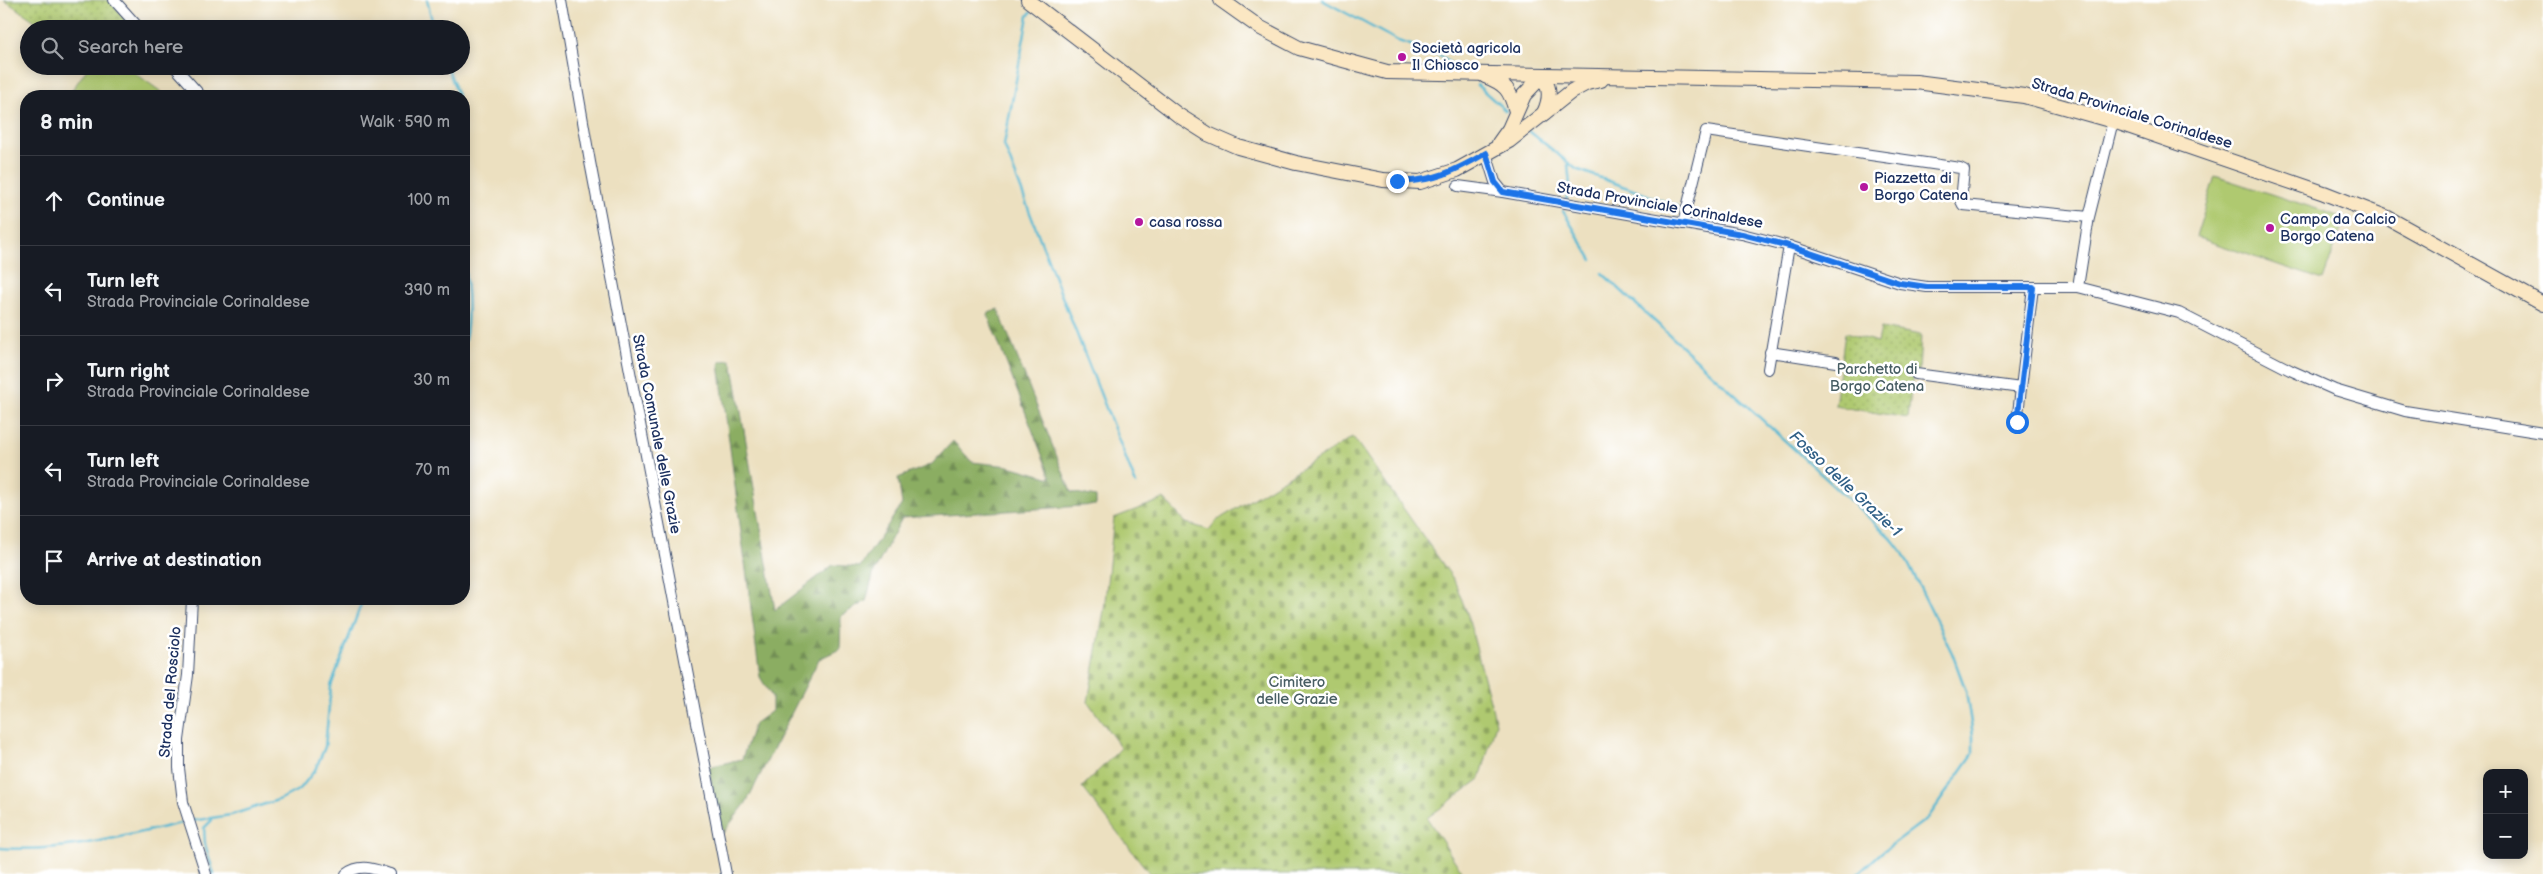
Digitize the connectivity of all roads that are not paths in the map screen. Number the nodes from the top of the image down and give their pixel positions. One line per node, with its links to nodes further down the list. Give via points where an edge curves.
1 (114, 0): 5 (street)
2 (562, 0): 34 (street, Strada Comunale delle Grazie)
3 (1028, 0): 14 (main road, Strada Provinciale Corinaldese, via 1178,115 1208,134 1238,147 1296,163 1383,180 1420,182 1457,170)
4 (1221, 0): 6 (main road, via 1259,27 1299,48 1350,64 1387,72)
5 (132, 20)
6 (1475, 72): 8 (main road); 11 (main road, via 1501,82 1512,97)
7 (182, 75): 10 (street)
8 (1543, 75): 9 (main road, Strada Provinciale Corinaldese); 11 (main road, Strada Provinciale Corinaldese, via 1524,95); 12 (main road, via 1550,101)
9 (1619, 76): 12 (main road, Strada Provinciale Corinaldese, via 1587,83); 13 (main road, Strada Provinciale Corinaldese, via 1916,82 2024,96)
10 (196, 90)
11 (1516, 111): 14 (main road, Strada Provinciale Corinaldese, via 1502,140)
12 (1544, 114): 14 (main road, Strada Provinciale Corinaldese, via 1509,141)
13 (2113, 121): 17 (street); 22 (main road, Strada Provinciale Corinaldese, via 2324,192 2388,218)
14 (1486, 153): 16 (street, via 1495,182)
15 (1458, 186): 16 (street, Strada Provinciale Corinaldese)
16 (1503, 192): 18 (street, Strada Provinciale Corinaldese)
17 (2089, 217): 18 (street, via 1963,205 1964,173 1960,168 1706,131); 21 (street)
18 (1683, 224): 19 (street, Strada Provinciale Corinaldese)
19 (1789, 246): 20 (street, Strada Provinciale Corinaldese, via 1900,283 1927,287); 23 (street)
20 (2033, 287): 21 (street, Strada Provinciale Corinaldese); 27 (street)
21 (2078, 287): 29 (street, Strada Provinciale Corinaldese, via 2179,313 2290,370 2344,392 2406,411)
22 (2543, 304)
23 (1770, 352): 24 (street); 25 (street)
24 (1836, 362)
25 (1768, 369)
26 (1916, 374): 27 (street)
27 (2021, 388): 28 (street)
28 (2017, 422)
29 (2543, 433)
30 (192, 605): 31 (street, Strada del Rosciolo, via 179,768 183,802)
31 (206, 874)
32 (346, 874): 33 (street, via 368,867)
33 (390, 874)
34 (726, 874)

